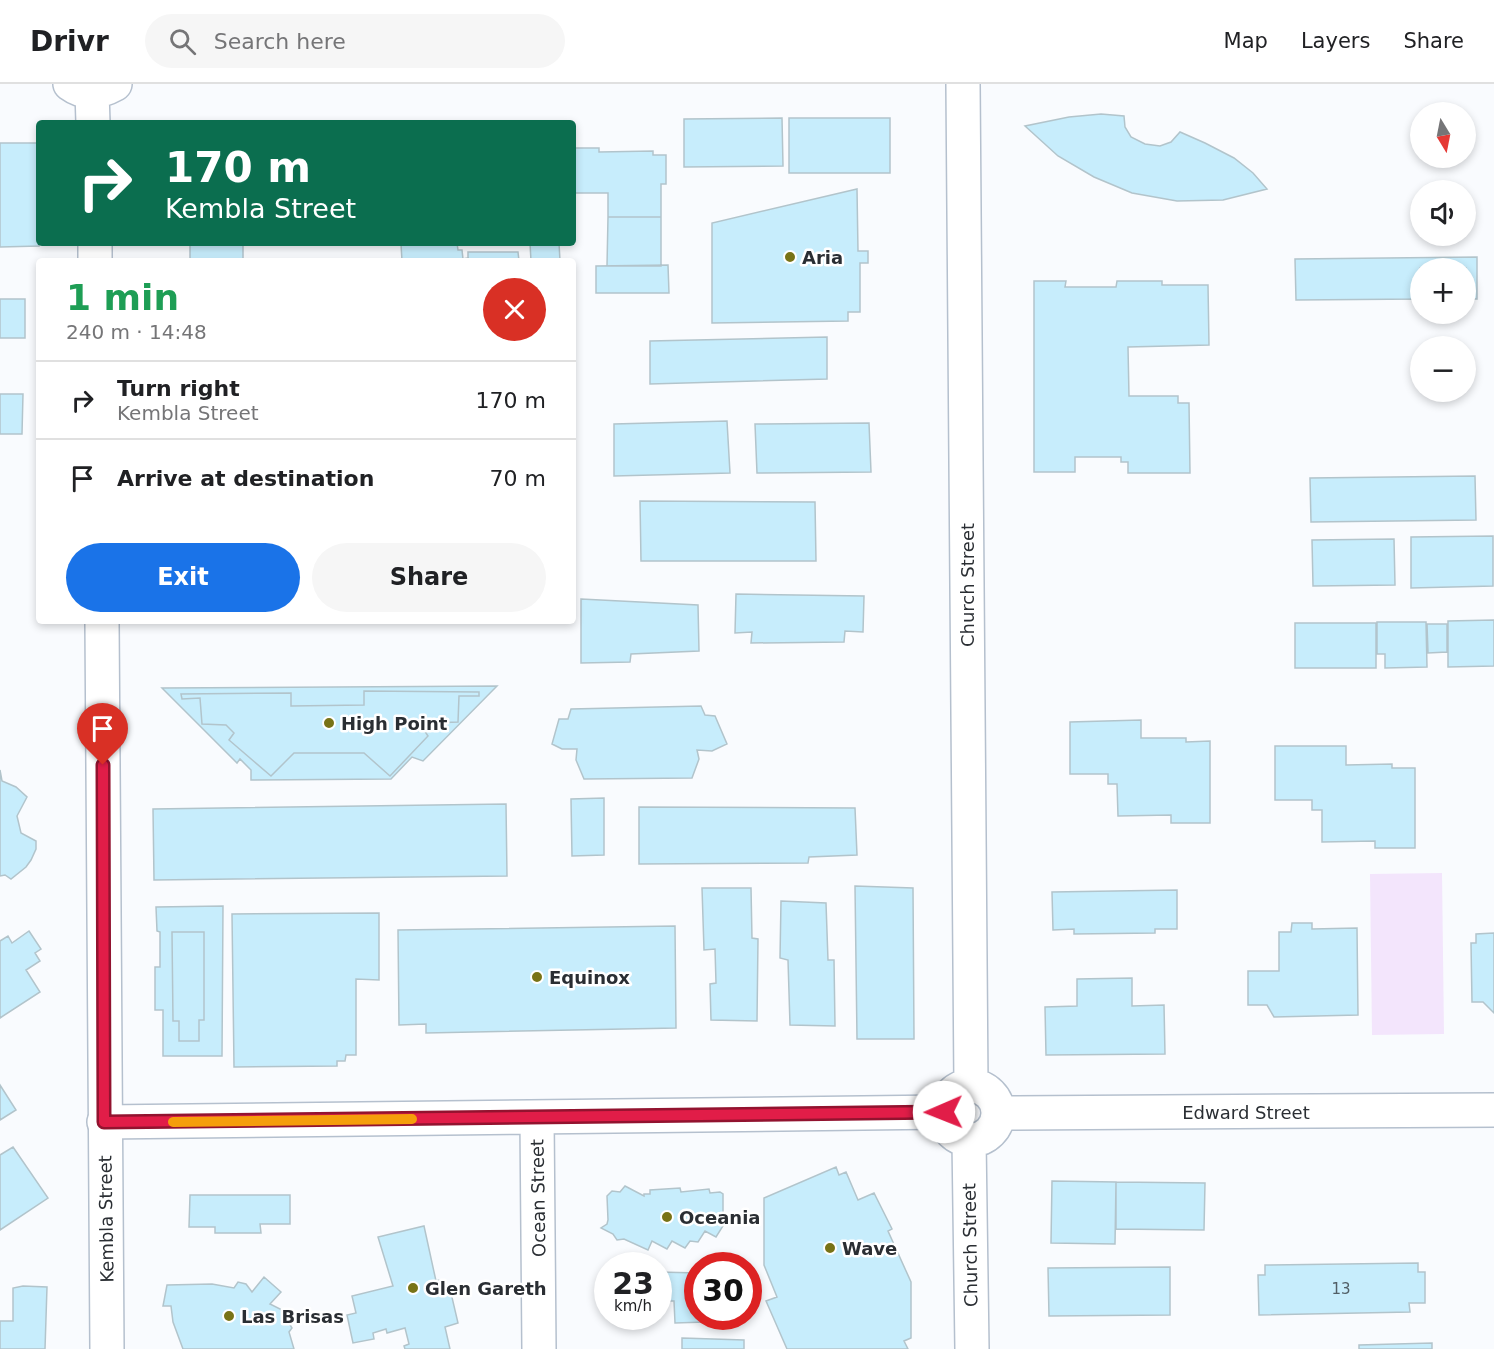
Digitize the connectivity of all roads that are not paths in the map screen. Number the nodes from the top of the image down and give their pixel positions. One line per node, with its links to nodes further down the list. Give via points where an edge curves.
1 (963, 84): 3 (street, Church Street)
2 (102, 624): 8 (street, Kembla Street)
3 (971, 1086): 5 (street, via 956,1091); 6 (street, via 987,1092)
4 (1494, 1110): 6 (street, Edward Street)
5 (944, 1112): 7 (street); 9 (street, via 948,1128)
6 (999, 1113): 9 (street, via 993,1130)
7 (537, 1118): 8 (street); 11 (street, Ocean Street)
8 (104, 1122): 10 (street, Kembla Street)
9 (969, 1140): 12 (street, Church Street)
10 (107, 1349)
11 (539, 1349)
12 (972, 1349)

